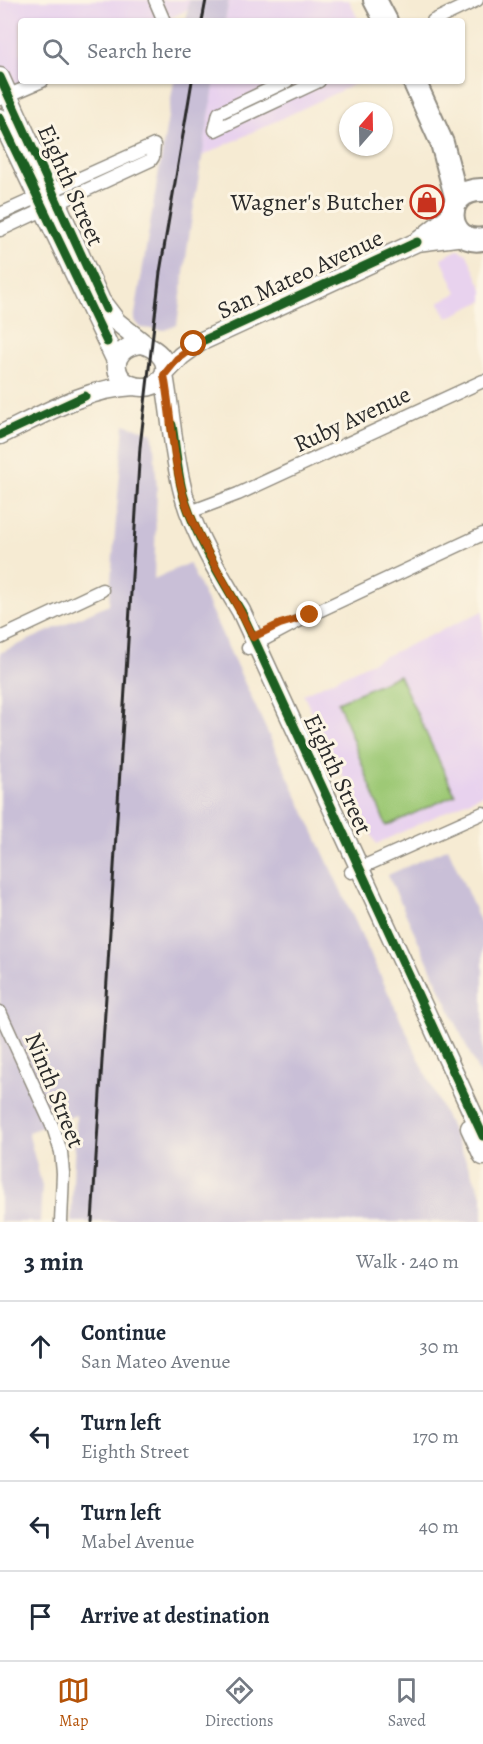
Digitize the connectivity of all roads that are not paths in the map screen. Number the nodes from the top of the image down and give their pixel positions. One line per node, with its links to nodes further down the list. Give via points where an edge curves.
1 (155, 0): 4 (street)
2 (375, 0): 5 (highway)
3 (477, 0): 6 (street)
4 (163, 18)
5 (384, 18)
6 (439, 18)
7 (0, 77): 14 (street, Eighth Street)
8 (35, 84): 14 (street)
9 (280, 84): 13 (street, via 219,113 215,130)
10 (285, 84): 13 (street)
11 (313, 84): 13 (street)
12 (415, 84): 16 (highway)
13 (288, 96)
14 (4, 97): 22 (street, Eighth Street)
15 (0, 118): 22 (street, Eighth Street)
16 (442, 143): 21 (highway); 23 (highway)
17 (129, 155): 18 (street); 18 (street, via 154,145 153,159); 19 (street)
18 (135, 168): 20 (street)
19 (97, 170): 20 (street); 22 (street)
20 (103, 182): 22 (street)
21 (482, 190): 23 (highway, via 465,193)
22 (48, 200): 24 (street); 25 (street); 28 (street, Eighth Street)
23 (455, 207): 26 (street, San Mateo Avenue); 27 (highway, via 453,223)
24 (0, 214)
25 (0, 230)
26 (417, 242): 27 (street, San Mateo Avenue); 29 (street, San Mateo Avenue)
27 (476, 242)
28 (87, 287): 30 (street, Eighth Street, via 126,332); 31 (street, Eighth Street)
29 (200, 342): 30 (street, San Mateo Avenue); 32 (street, San Mateo Avenue)
30 (149, 346): 31 (street, via 137,344 125,349); 32 (street, via 163,359)
31 (116, 364): 34 (street, via 123,381); 35 (street)
32 (164, 374): 34 (street, via 152,386); 36 (street, Eighth Street)
33 (483, 381): 38 (street, Ruby Avenue, via 238,494 219,507)
34 (135, 386): 35 (street); 36 (street, Eighth Street, via 157,400)
35 (85, 396): 37 (street)
36 (171, 425): 38 (street, Eighth Street)
37 (0, 435)
38 (191, 515): 42 (street, Eighth Street, via 231,611)
39 (483, 534): 42 (street, via 310,615 280,624)
40 (102, 590): 41 (street)
41 (0, 638)
42 (250, 642): 44 (street, Eighth Street)
43 (483, 813): 44 (street)
44 (355, 870): 46 (street, Eighth Street); 47 (street, Eighth Street)
45 (1, 1019): 48 (street, Ninth Street, via 61,1152)
46 (483, 1136)
47 (483, 1156)
48 (61, 1222)

